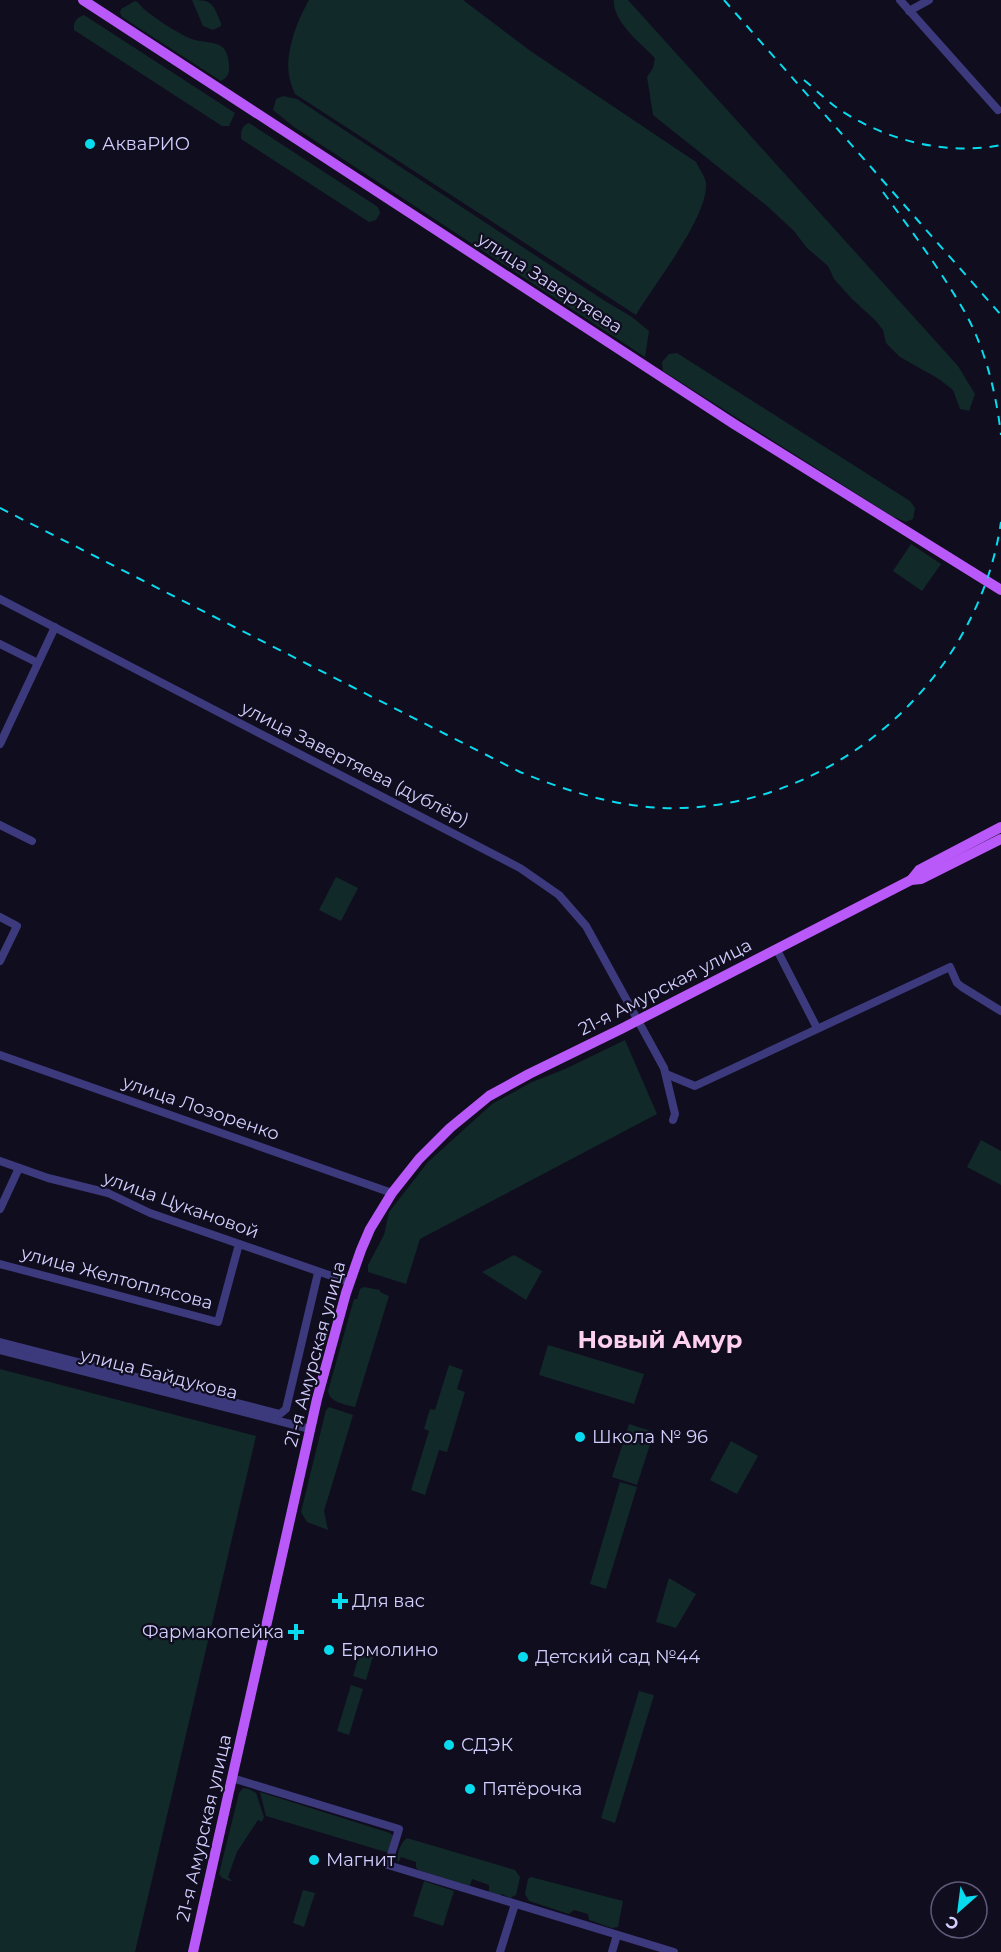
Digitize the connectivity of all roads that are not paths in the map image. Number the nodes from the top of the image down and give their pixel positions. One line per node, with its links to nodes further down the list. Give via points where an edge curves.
1 (83, 0): 6 (main road, улица Завертяева)
2 (900, 0): 4 (street)
3 (929, 0): 4 (street)
4 (909, 11): 5 (street)
5 (998, 110)
6 (999, 591)
7 (0, 599): 8 (street, улица Завертяева (дублёр))
8 (55, 627): 10 (street); 21 (street, улица Завертяева (дублёр), via 542,882 560,895 586,926)
9 (0, 644): 10 (street)
10 (38, 663): 11 (street)
11 (1, 741)
12 (0, 825): 15 (street)
13 (1001, 826): 16 (main road, 21-я Амурская улица, via 919,870)
14 (1001, 839): 16 (main road, 21-я Амурская улица, via 921,879)
15 (32, 841)
16 (911, 880): 18 (main road, 21-я Амурская улица)
17 (0, 917): 19 (street, via 17,926)
18 (777, 950): 21 (main road, 21-я Амурская улица); 22 (street)
19 (0, 960)
20 (1001, 1011): 22 (street, via 957,983 950,967)
21 (637, 1020): 24 (street, улица Завертяева (дублёр)); 28 (main road, 21-я Амурская улица, via 489,1096 426,1151)
22 (817, 1028): 24 (street, via 695,1086)
23 (0, 1055): 28 (street, улица Лозоренко)
24 (666, 1074): 25 (street, улица Завертяева (дублёр))
25 (673, 1120)
26 (0, 1161): 27 (street, улица Цукановой)
27 (19, 1168): 29 (street); 30 (street, улица Цукановой, via 108,1193 150,1213)
28 (392, 1193): 33 (main road, 21-я Амурская улица, via 370,1229)
29 (0, 1209)
30 (239, 1244): 31 (street, улица Желтоплясова, via 218,1322); 32 (street, улица Цукановой)
31 (0, 1264)
32 (318, 1273): 33 (street, улица Цукановой); 34 (street, улица Байдукова, via 284,1413 280,1414)
33 (349, 1282): 36 (main road, 21-я Амурская улица)
34 (0, 1342)
35 (0, 1350): 36 (street, улица Байдукова)
36 (310, 1429): 37 (main road, 21-я Амурская улица)
37 (232, 1778): 38 (street, via 399,1829 388,1865); 40 (main road, 21-я Амурская улица)
38 (515, 1904): 39 (street); 41 (street)
39 (617, 1935): 42 (street); 43 (street)
40 (192, 1952)
41 (500, 1952)
42 (612, 1952)
43 (674, 1952)

